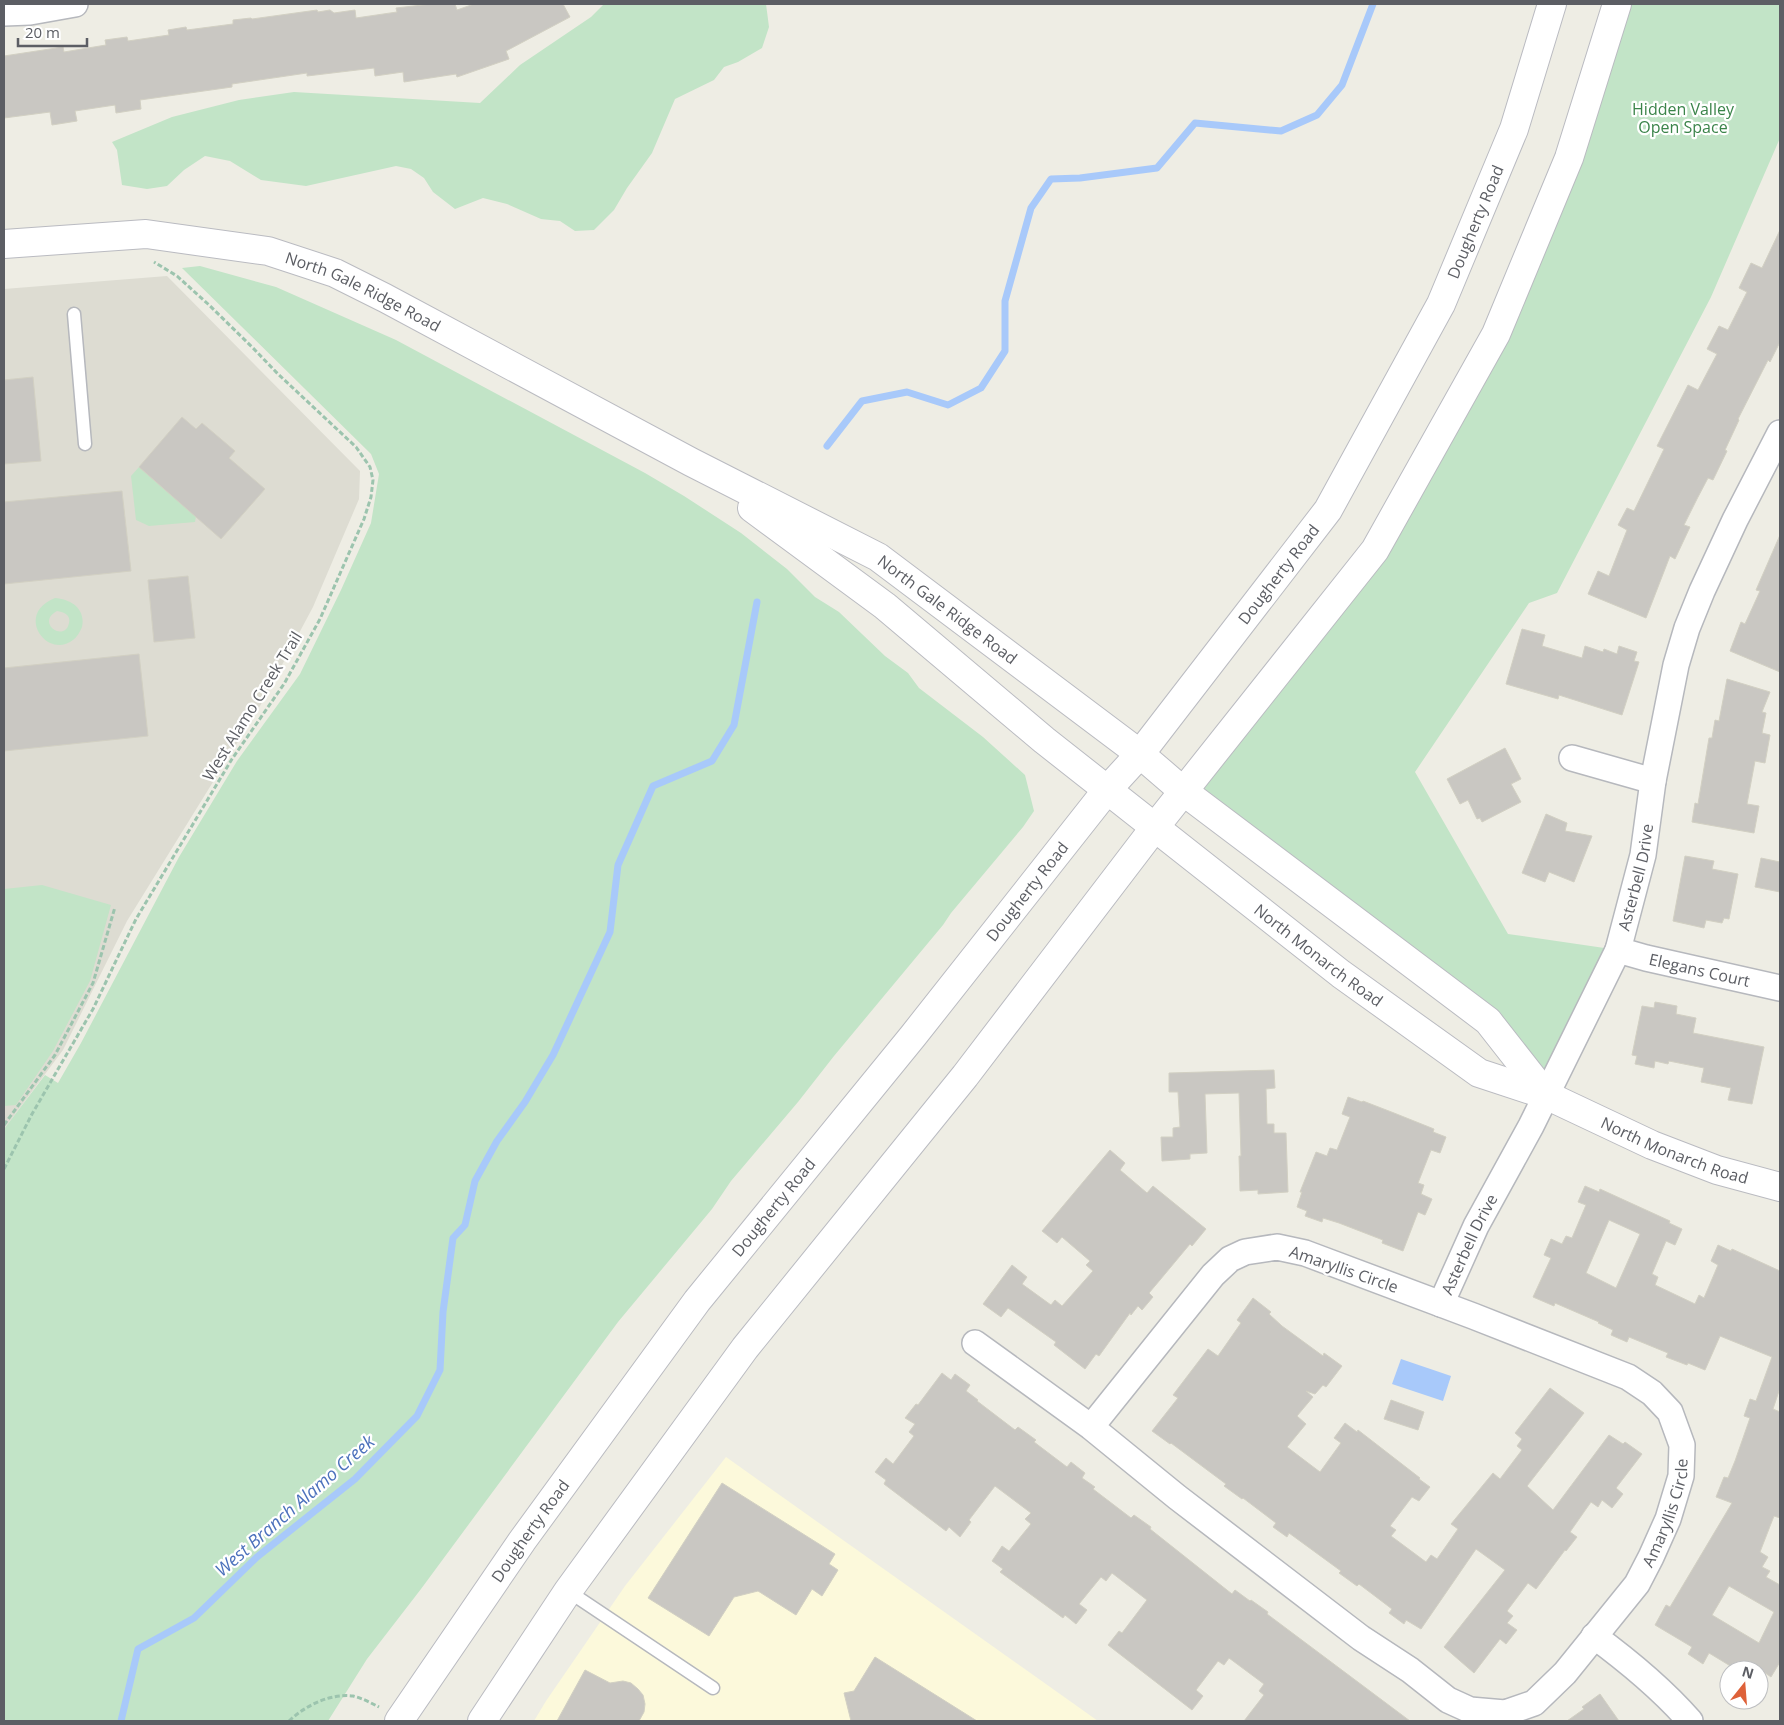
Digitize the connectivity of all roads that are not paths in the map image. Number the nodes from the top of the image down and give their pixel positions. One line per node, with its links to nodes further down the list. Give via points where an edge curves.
1 (75, 4): 4 (street)
2 (1552, 4): 10 (main road, Dougherty Road, via 1514,129 1432,322 1328,510)
3 (1617, 4): 14 (main road, via 1569,158 1496,334 1375,550)
4 (4, 13)
5 (4, 244): 9 (main road, North Gale Ridge Road, via 146,234 268,251 335,273)
6 (74, 314): 8 (lane)
7 (1780, 433): 12 (street, Asterbell Drive, via 1731,529 1687,628 1676,665)
8 (85, 444)
9 (691, 462): 10 (main road, North Gale Ridge Road, via 878,557); 13 (main road, North Gale Ridge Road, via 885,606)
10 (1140, 754): 13 (main road, Dougherty Road); 14 (main road, North Gale Ridge Road)
11 (1572, 758): 12 (street)
12 (1654, 781): 16 (street, Asterbell Drive, via 1643,855)
13 (1107, 790): 15 (main road, North Monarch Road); 26 (main road, Dougherty Road, via 698,1301 522,1541)
14 (1183, 791): 15 (main road); 18 (main road, North Monarch Road, via 1488,1021)
15 (1155, 827): 18 (main road, North Monarch Road, via 1340,974 1479,1073); 23 (main road, via 965,1076 745,1348)
16 (1618, 950): 17 (street, Elegans Court); 18 (street, Asterbell Drive)
17 (1780, 988)
18 (1546, 1095): 19 (main road, North Monarch Road, via 1652,1145 1717,1170); 20 (street, Asterbell Drive, via 1476,1226)
19 (1780, 1187)
20 (1441, 1304): 22 (street, Amaryllis Circle, via 1305,1253 1277,1246 1245,1252 1230,1259 1213,1275); 24 (street, Amaryllis Circle, via 1628,1378 1652,1393 1670,1412 1682,1444 1681,1476 1668,1519 1637,1584)
21 (975, 1343): 22 (street, Amaryllis Circle)
22 (1091, 1427): 24 (street, Amaryllis Circle, via 1176,1497 1361,1638 1448,1700 1470,1710 1505,1713 1534,1703 1566,1673)
23 (568, 1591): 25 (lane); 27 (main road)
24 (1594, 1636): 28 (street, via 1623,1658)
25 (713, 1688)
26 (401, 1719)
27 (482, 1721)
28 (1690, 1721)

